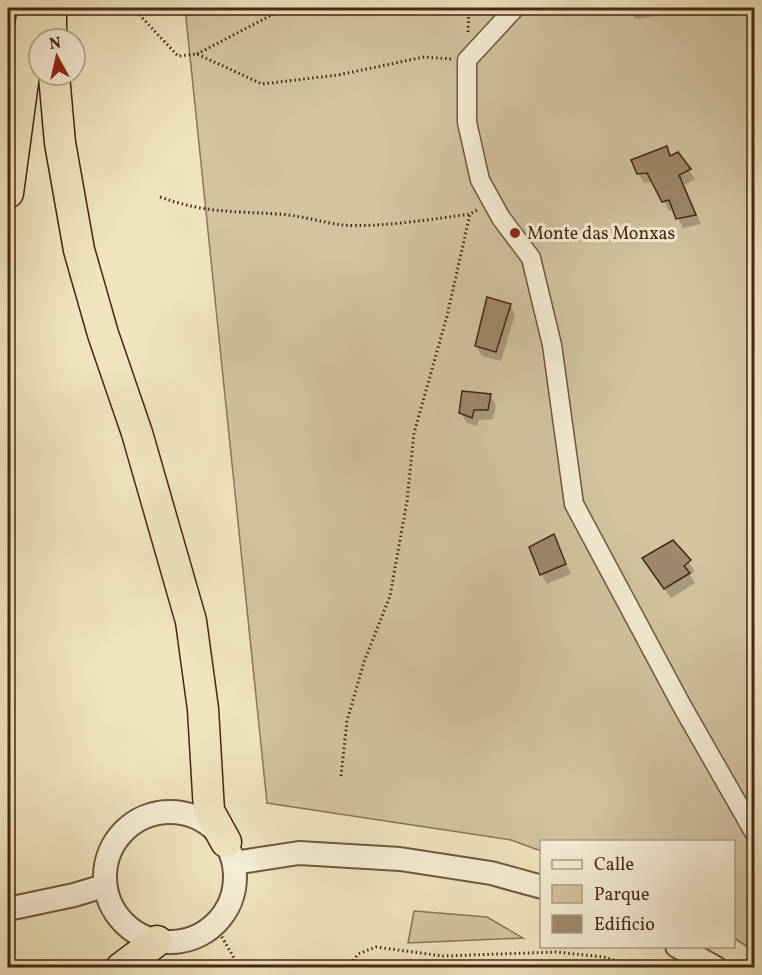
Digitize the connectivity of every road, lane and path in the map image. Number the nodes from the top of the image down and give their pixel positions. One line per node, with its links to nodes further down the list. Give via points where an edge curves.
1 (33, 8): 10 (highway)
2 (51, 8): 6 (highway)
3 (133, 8): 7 (path, via 178,56)
4 (285, 8): 7 (path)
5 (515, 8): 8 (street)
6 (51, 27)
7 (197, 54): 8 (path, via 262,84 338,75 423,57)
8 (467, 60): 12 (street, via 467,122 480,180)
9 (55, 87): 16 (highway, via 60,143 79,250 191,621 203,709 208,811)
10 (8, 193)
11 (160, 196): 13 (path, via 190,208 280,214 343,225)
12 (492, 202): 13 (path); 15 (street, via 531,258 552,345 574,504)
13 (471, 214): 14 (path, via 414,433 390,596 364,662 347,721)
14 (341, 776)
15 (754, 832)
16 (230, 852): 17 (street, via 211,826 191,815 169,811 147,815 128,826 113,843 105,864); 18 (street, via 400,859 490,873); 20 (street, via 236,880 233,897)
17 (104, 886): 19 (street); 21 (street, via 110,906 122,922 138,935)
18 (540, 886)
19 (8, 909)
20 (215, 925): 21 (street, via 188,940); 24 (path, via 234,958)
21 (157, 941): 23 (highway)
22 (681, 948): 27 (street)
23 (121, 968)
24 (232, 968)
25 (348, 968): 26 (path, via 358,954 376,947 443,956 556,952 604,957)
26 (639, 968)
27 (716, 968)

